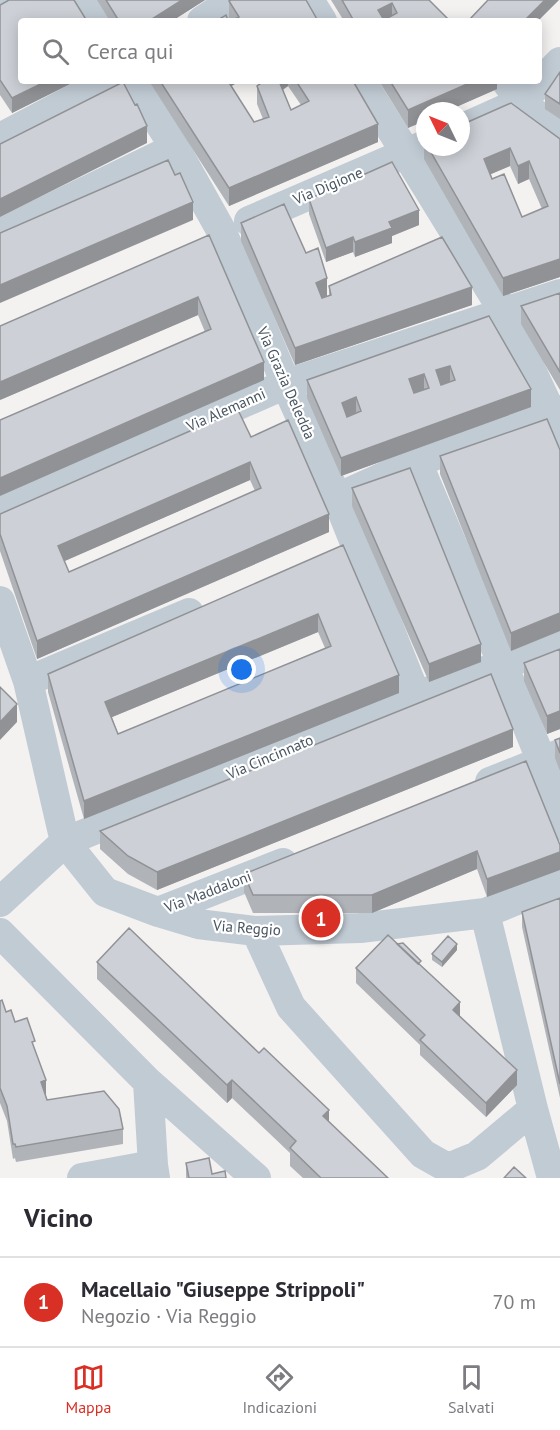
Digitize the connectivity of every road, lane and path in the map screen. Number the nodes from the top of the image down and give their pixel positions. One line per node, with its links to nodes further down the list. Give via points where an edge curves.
1 (6, 0): 5 (street)
2 (82, 0): 6 (street)
3 (233, 0): 7 (street)
4 (309, 0): 8 (street)
5 (0, 4)
6 (93, 18)
7 (206, 18)
8 (320, 18)
9 (560, 62): 10 (street)
10 (542, 73)
11 (102, 84): 16 (street)
12 (135, 84): 18 (street, Via Grazia Deledda)
13 (363, 84): 19 (street)
14 (513, 92): 15 (street); 17 (street)
15 (470, 123)
16 (3, 130)
17 (560, 134)
18 (175, 148): 21 (street); 22 (street, Via Grazia Deledda)
19 (416, 149): 22 (street, Via Digione)
20 (420, 156): 24 (street)
21 (0, 233)
22 (211, 237): 25 (street, Via Grazia Deledda)
23 (560, 294): 24 (street, Via Alemanni)
24 (504, 312): 25 (street, Via Alemanni); 26 (street)
25 (286, 384): 28 (street, Via Grazia Deledda); 29 (street, Via Alemanni)
26 (557, 418): 27 (street)
27 (417, 462): 28 (street); 34 (street)
28 (337, 498): 36 (street, Via Grazia Deledda, via 344,547)
29 (0, 510)
30 (0, 601): 32 (street)
31 (213, 603): 35 (street)
32 (7, 641): 35 (street)
33 (560, 644): 34 (street, Via Cincinnato)
34 (503, 665): 36 (street, Via Cincinnato); 37 (street)
35 (28, 681): 40 (street)
36 (416, 696): 40 (street, Via Cincinnato)
37 (551, 758): 38 (street); 39 (street)
38 (465, 792)
39 (560, 826)
40 (65, 842): 43 (street, Via Cincinnato); 44 (street, Via Reggio, via 105,892)
41 (311, 852): 44 (street, Via Maddaloni)
42 (560, 882): 45 (street, Via Reggio)
43 (0, 902)
44 (158, 912): 46 (street, Via Reggio, via 198,924)
45 (485, 913): 46 (street, Via Reggio, via 360,928); 49 (street)
46 (256, 931): 49 (street, via 291,1007 423,1154 448,1168 477,1156)
47 (0, 933): 48 (street)
48 (148, 1082): 50 (street); 53 (street)
49 (533, 1109): 51 (street)
50 (154, 1172): 52 (street)
51 (554, 1172)
52 (82, 1178)
53 (256, 1178)

